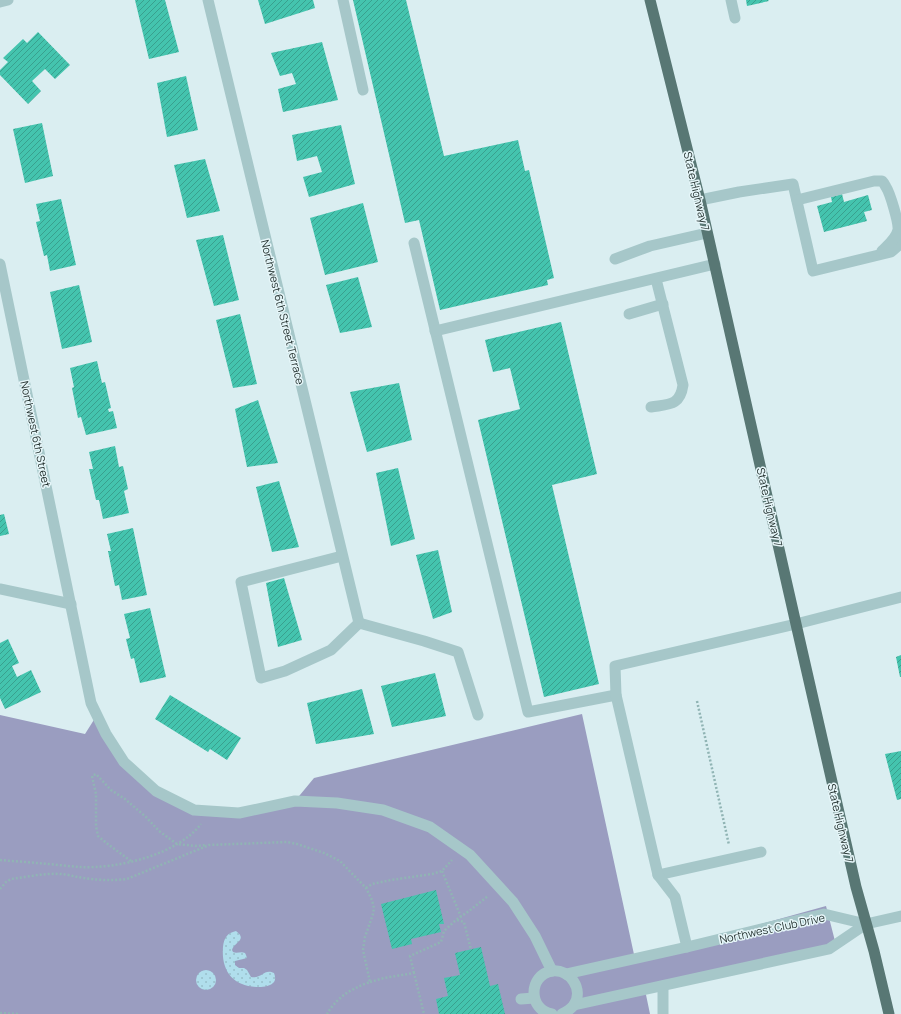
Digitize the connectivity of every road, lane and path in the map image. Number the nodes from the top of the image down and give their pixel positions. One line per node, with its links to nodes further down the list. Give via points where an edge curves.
1 (8, 0): 6 (street)
2 (208, 0): 23 (street, Northwest 6th Street Terrace)
3 (343, 0): 8 (street)
4 (650, 0): 9 (main road, State Highway 7)
5 (731, 0): 7 (street)
6 (0, 2)
7 (735, 18)
8 (363, 90)
9 (700, 200): 10 (street, via 793,184); 11 (main road, State Highway 7)
10 (796, 200): 14 (street, via 812,271); 14 (street, via 874,181 882,182 887,188 898,221 898,231 890,244)
11 (707, 233): 15 (street, via 650,246); 17 (main road, State Highway 7)
12 (901, 243): 14 (street, via 891,252)
13 (414, 244): 21 (street)
14 (877, 255)
15 (615, 259)
16 (0, 264): 26 (street, Northwest 6th Street)
17 (714, 264): 18 (street); 28 (main road, State Highway 7)
18 (656, 279): 19 (street); 21 (street)
19 (663, 304): 20 (street); 22 (street, via 683,385 680,397 676,401)
20 (629, 314)
21 (435, 331): 29 (street, via 528,712)
22 (651, 407)
23 (342, 556): 27 (street, Northwest 6th Street Terrace); 27 (street, via 241,582 261,678 285,672 331,650)
24 (0, 590): 26 (street)
25 (901, 597): 28 (street)
26 (71, 604): 32 (street, Northwest 6th Street, via 91,703 106,734 124,762 156,791 194,810)
27 (359, 624): 31 (street, via 458,652)
28 (796, 624): 29 (street, via 615,666); 48 (main road, State Highway 7)
29 (616, 695): 41 (street)
30 (698, 701): 37 (path)
31 (478, 715)
32 (211, 811): 33 (path, via 195,831); 35 (street, Northwest 6th Street, via 239,813 295,801 337,803 383,810 430,826)
33 (177, 844): 34 (path); 39 (path, via 158,854); 39 (path, via 111,790 96,774 92,776 96,794 98,836)
34 (209, 845): 43 (path, via 287,842 297,844 340,861); 44 (path, via 127,879 106,880 50,874 11,880)
35 (460, 848): 40 (path); 42 (street, Northwest 6th Street)
36 (761, 852): 37 (street)
37 (732, 858): 41 (street)
38 (0, 860): 39 (path, via 81,867 112,866)
39 (131, 861)
40 (442, 871): 43 (path, via 372,884); 46 (path)
41 (658, 875): 49 (street, via 675,897)
42 (500, 887): 46 (path); 51 (street, Northwest 6th Street, via 524,919)
43 (366, 888): 54 (path, via 374,908 363,950)
44 (0, 889)
45 (901, 916): 48 (street)
46 (461, 917): 47 (path)
47 (456, 920): 50 (path, via 464,922); 52 (path, via 444,932 441,942 410,956)
48 (866, 924): 49 (street, Northwest Club Drive, via 824,914); 55 (street, via 829,949); 66 (main road, State Highway 7)
49 (688, 947): 53 (street, Northwest Club Drive)
50 (471, 950)
51 (552, 972): 53 (street); 56 (street, via 539,978 535,984)
52 (414, 973): 54 (path); 62 (path)
53 (566, 974): 58 (street, via 572,978 577,991)
54 (370, 982): 61 (path, via 345,993)
55 (663, 986): 58 (street); 65 (street)
56 (534, 998): 57 (street); 63 (street, via 542,1010)
57 (521, 999)
58 (574, 1005): 64 (street)
59 (0, 1013): 60 (path)
60 (20, 1014)
61 (327, 1014)
62 (424, 1014)
63 (552, 1014)
64 (562, 1014)
65 (663, 1014)
66 (889, 1014)

